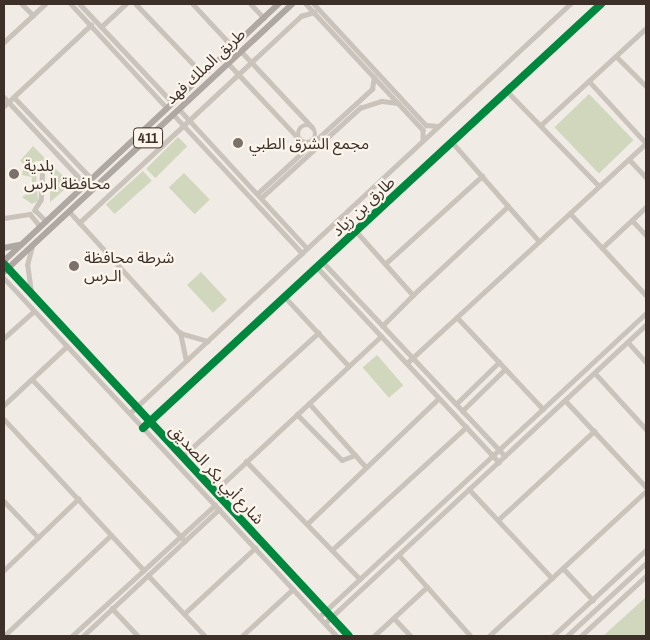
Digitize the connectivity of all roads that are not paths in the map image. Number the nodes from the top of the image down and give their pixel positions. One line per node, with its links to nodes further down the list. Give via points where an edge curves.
1 (22, 4): 16 (street)
2 (45, 4): 16 (street)
3 (71, 4): 19 (street)
4 (80, 4): 18 (street)
5 (126, 4): 20 (street)
6 (136, 4): 29 (street)
7 (193, 4): 24 (street)
8 (251, 4): 17 (street)
9 (279, 4): 17 (main road, طريق الملك فهد / 411)
10 (292, 4): 25 (main road, طريق الملك فهد / 411)
11 (306, 4): 15 (street)
12 (314, 4): 45 (street, via 426,125)
13 (570, 4): 45 (street, طارق بن زياد)
14 (601, 4): 34 (street, طارق بن زياد)
15 (314, 12): 28 (street, via 301,16); 31 (street)
16 (33, 15): 23 (street)
17 (264, 18): 24 (main road, طريق الملك فهد / 411)
18 (96, 20): 19 (street); 20 (street)
19 (90, 25): 22 (street); 35 (street)
20 (101, 26): 22 (street); 38 (street)
21 (646, 29): 26 (street)
22 (96, 31): 41 (street)
23 (4, 41)
24 (233, 46): 29 (main road, طريق الملك فهد / 411)
25 (241, 51): 27 (main road, طريق الملك فهد / 411); 28 (street)
26 (616, 56): 32 (street); 33 (street)
27 (228, 63): 30 (street); 42 (main road, طريق الملك فهد / 411)
28 (252, 63): 30 (street); 48 (street)
29 (203, 74): 38 (main road, طريق الملك فهد / 411)
30 (239, 75): 44 (street); 51 (street)
31 (373, 76): 39 (street); 49 (street, via 372,89)
32 (589, 81): 46 (street); 54 (street)
33 (646, 86)
34 (507, 91): 46 (street); 53 (street, طارق بن زياد)
35 (14, 96): 37 (street); 59 (street)
36 (4, 97): 37 (street)
37 (8, 102): 40 (street); 61 (street)
38 (172, 102): 41 (main road, طريق الملك فهد / 411)
39 (399, 104): 50 (street, via 423,130); 52 (street, via 382,101 360,108)
40 (4, 106)
41 (166, 107): 59 (main road, طريق الملك فهد / 411)
42 (178, 109): 43 (main road, طريق الملك فهد / 411); 44 (street)
43 (173, 114): 47 (street); 67 (main road, طريق الملك فهد / 411)
44 (189, 120): 47 (street); 63 (street)
45 (439, 125): 50 (street, طارق بن زياد)
46 (541, 125): 62 (street)
47 (184, 126): 73 (street); 83 (street)
48 (312, 127): 49 (street); 51 (street, via 300,130)
49 (314, 140): 51 (street); 52 (street); 55 (street); 63 (street)
50 (423, 140): 81 (street, طارق بن زياد)
51 (301, 141)
52 (324, 141): 55 (street)
53 (452, 142): 58 (street); 75 (street, طارق بن زياد)
54 (646, 143): 56 (street)
55 (312, 151): 63 (street)
56 (629, 159): 60 (street); 62 (street)
57 (43, 165): 66 (street, via 42,200)
58 (482, 176): 64 (street); 85 (street)
59 (91, 178): 61 (main road, طريق الملك فهد / 411)
60 (646, 178)
61 (85, 184): 72 (main road, طريق الملك فهد / 411)
62 (599, 186): 68 (street)
63 (259, 196): 81 (street)
64 (508, 206): 77 (street); 90 (street)
65 (646, 206): 71 (street)
66 (35, 210): 69 (street); 72 (street)
67 (69, 211): 73 (street); 79 (main road, طريق الملك فهد / 411)
68 (570, 213): 77 (street); 82 (street)
69 (30, 214): 70 (street); 74 (street)
70 (4, 218)
71 (632, 220): 76 (street); 82 (street)
72 (46, 221): 74 (main road, طريق الملك فهد / 411)
73 (79, 223): 99 (street)
74 (40, 226): 78 (main road, طريق الملك فهد / 411)
75 (356, 232): 84 (street, طارق بن زياد); 85 (street)
76 (646, 235)
77 (539, 242): 95 (street)
78 (21, 244): 80 (main road); 86 (main road, طريق الملك فهد / 411)
79 (33, 244): 86 (main road, طريق الملك فهد / 411); 89 (street, via 27,265)
80 (4, 248)
81 (307, 248): 83 (street, طارق بن زياد)
82 (602, 248): 91 (street)
83 (302, 253): 102 (street, طارق بن زياد)
84 (323, 262): 87 (street, طارق بن زياد); 97 (street)
85 (385, 264): 90 (street)
86 (5, 266): 89 (street, شارع أبي بكر الصديق)
87 (317, 267): 92 (street, طارق بن زياد); 100 (street)
88 (4, 278): 93 (street, شارع أبي بكر الصديق)
89 (31, 294): 119 (street, شارع أبي بكر الصديق)
90 (413, 295): 97 (street)
91 (646, 295)
92 (285, 297): 98 (street); 125 (street, طارق بن زياد)
93 (34, 311): 101 (street); 104 (street, شارع أبي بكر الصديق)
94 (646, 313): 120 (street)
95 (457, 317): 105 (street); 107 (street)
96 (646, 325): 103 (street)
97 (382, 326): 105 (street)
98 (318, 332): 110 (street); 132 (street)
99 (180, 333): 102 (street); 106 (street)
100 (381, 336): 109 (street); 110 (street)
101 (4, 338)
102 (208, 341): 106 (street, طارق بن زياد)
103 (628, 342): 108 (street); 112 (street)
104 (67, 346): 113 (street); 122 (street, شارع أبي بكر الصديق)
105 (412, 358): 109 (street); 117 (street)
106 (186, 361): 119 (street, طارق بن زياد)
107 (499, 362): 111 (street); 117 (street)
108 (646, 362)
109 (407, 363): 114 (street)
110 (349, 366): 116 (street)
111 (505, 369): 120 (street); 121 (street)
112 (595, 373): 115 (street); 128 (street)
113 (32, 379): 118 (street); 149 (street)
114 (439, 398): 126 (street); 137 (street)
115 (565, 400): 129 (street); 134 (street)
116 (309, 403): 123 (street); 131 (street)
117 (456, 404): 121 (street)
118 (4, 405)
119 (136, 407): 122 (street, طارق بن زياد); 125 (street, شارع أبي بكر الصديق)
120 (543, 409): 130 (street)
121 (462, 411): 130 (street)
122 (130, 413): 127 (street, شارع أبي بكر الصديق)
123 (297, 414): 131 (street, via 342,460); 135 (street)
124 (4, 419): 142 (street)
125 (150, 422): 127 (street, طارق بن زياد); 132 (street, شارع أبي بكر الصديق)
126 (466, 427): 133 (street); 153 (street)
127 (143, 428): 144 (street, شارع أبي بكر الصديق)
128 (646, 429)
129 (594, 431): 138 (street); 146 (street)
130 (499, 450): 133 (street); 134 (street)
131 (355, 455): 137 (street)
132 (183, 456): 140 (street, شارع أبي بكر الصديق)
133 (493, 456): 136 (street); 163 (street)
134 (505, 456): 136 (street)
135 (246, 461): 140 (street); 147 (street)
136 (499, 462): 139 (street)
137 (366, 467): 147 (street)
138 (646, 487)
139 (469, 489): 146 (street); 155 (street)
140 (215, 491): 169 (street, شارع أبي بكر الصديق)
141 (646, 491): 157 (street)
142 (78, 500): 148 (street); 150 (street)
143 (4, 501): 150 (street)
144 (215, 505): 145 (street, شارع أبي بكر الصديق); 149 (street)
145 (219, 509): 151 (street); 152 (street, شارع أبي بكر الصديق)
146 (498, 520): 162 (street)
147 (307, 524): 153 (street)
148 (111, 535): 159 (street); 175 (street)
149 (181, 536): 151 (street); 159 (street)
150 (38, 538): 158 (street)
151 (185, 541): 160 (street)
152 (255, 548): 165 (street, شارع أبي بكر الصديق); 170 (street)
153 (332, 550): 163 (street)
154 (646, 550): 166 (street)
155 (399, 555): 164 (street); 172 (street)
156 (646, 563): 188 (street)
157 (563, 568): 162 (street); 166 (street)
158 (4, 570)
159 (144, 570): 167 (street)
160 (148, 575): 168 (street); 170 (street)
161 (646, 576): 189 (street)
162 (552, 578): 186 (street)
163 (360, 579): 169 (street)
164 (427, 587): 173 (street); 185 (street)
165 (293, 589): 171 (street, شارع أبي بكر الصديق); 180 (street)
166 (593, 600): 187 (street)
167 (108, 603): 168 (street); 176 (street)
168 (113, 608): 177 (street); 178 (street)
169 (326, 611): 171 (street); 172 (street, شارع أبي بكر الصديق)
170 (184, 614): 179 (street)
171 (319, 617): 174 (street, شارع أبي بكر الصديق)
172 (332, 617): 174 (street); 182 (street, شارع أبي بكر الصديق)
173 (394, 618): 183 (street); 184 (street)
174 (325, 623): 181 (street, شارع أبي بكر الصديق)
175 (4, 636)
176 (72, 636)
177 (83, 636)
178 (138, 636)
179 (205, 636)
180 (242, 636)
181 (337, 636)
182 (349, 636)
183 (374, 636)
184 (411, 636)
185 (471, 636)
186 (489, 636)
187 (553, 636)
188 (567, 636)
189 (581, 636)

